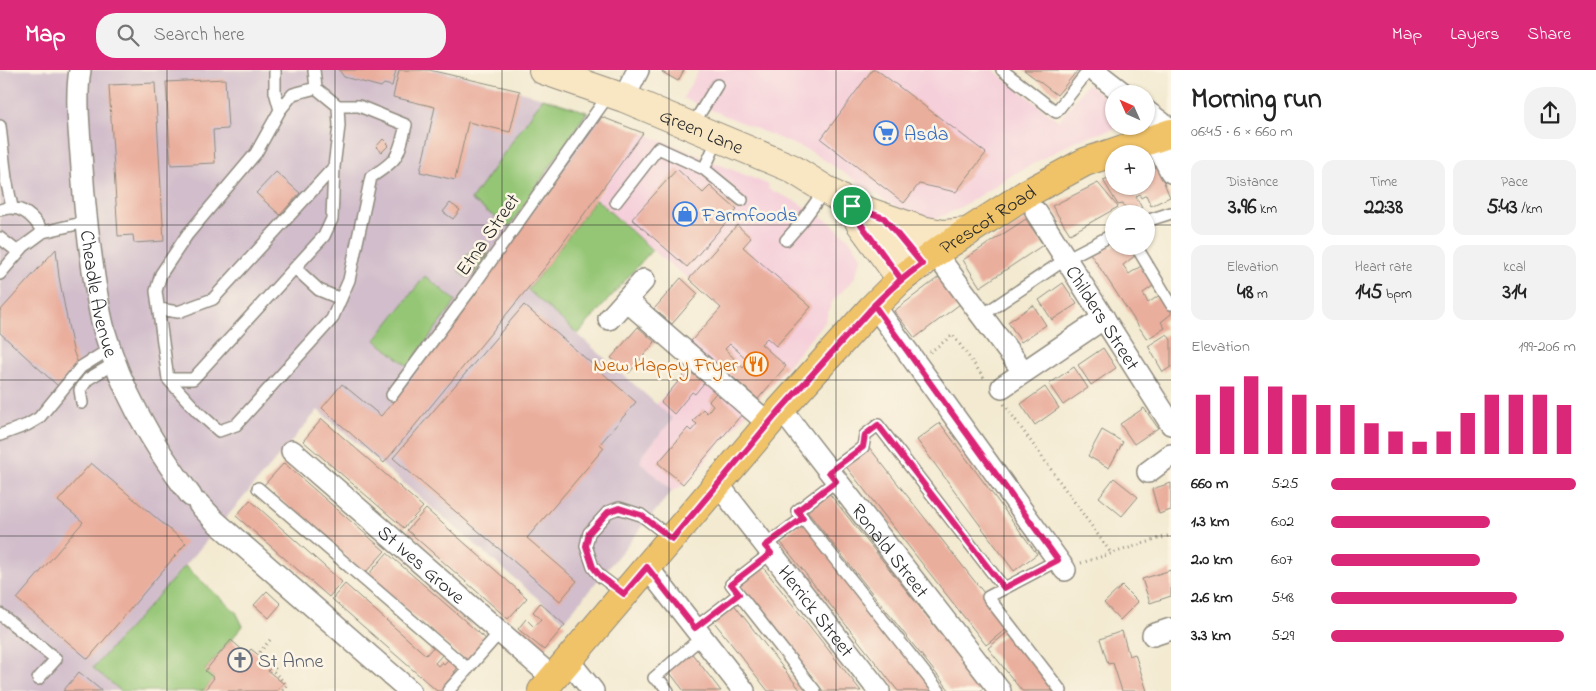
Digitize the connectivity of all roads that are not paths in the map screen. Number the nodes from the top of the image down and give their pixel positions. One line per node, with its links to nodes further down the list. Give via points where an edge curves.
1 (80, 70): 32 (street, Cheadle Avenue, via 79,122)
2 (275, 70): 13 (lane, via 275,92)
3 (314, 70): 10 (lane)
4 (543, 70): 11 (main road, Green Lane)
5 (638, 70): 11 (street)
6 (1002, 70): 7 (lane, via 1056,112)
7 (1091, 70): 9 (street)
8 (717, 85): 16 (lane)
9 (1112, 85)
10 (316, 88): 12 (lane); 13 (lane, via 293,94)
11 (617, 95): 16 (main road, Green Lane); 57 (lane, Etna Street)
12 (338, 106): 19 (lane); 45 (lane, via 359,106 406,125 400,151 390,165 371,177 349,280)
13 (280, 110): 49 (lane, via 256,153 188,234 161,274 156,291)
14 (1155, 122): 17 (street)
15 (0, 126): 26 (lane)
16 (692, 127): 18 (main road, Green Lane)
17 (1165, 134): 21 (street); 34 (main road, Prescot Road, via 1085,162 1026,194)
18 (718, 139): 20 (lane); 22 (main road, Green Lane, via 790,168)
19 (334, 167): 42 (lane, via 332,219 324,236); 49 (lane, via 213,299 178,312)
20 (704, 169): 23 (lane); 24 (lane, via 658,148)
21 (1171, 172)
22 (825, 190): 25 (main road, Green Lane); 37 (lane)
23 (742, 200)
24 (616, 202)
25 (852, 206): 30 (main road, Green Lane); 41 (main road, via 860,223)
26 (12, 207): 27 (lane); 33 (lane, via 36,220)
27 (0, 210)
28 (1171, 213): 31 (lane)
29 (1039, 216): 40 (street, Childers Street)
30 (884, 218): 34 (main road, via 932,232); 41 (main road, Green Lane)
31 (1155, 218)
32 (86, 222): 33 (lane); 53 (street, Cheadle Avenue, via 96,293)
33 (43, 232): 38 (lane)
34 (968, 232): 41 (main road, Prescot Road)
35 (0, 238): 38 (lane)
36 (1105, 239): 40 (lane)
37 (786, 240)
38 (18, 252): 43 (lane)
39 (1141, 255): 47 (lane)
40 (1066, 259): 50 (lane); 51 (street, Childers Street)
41 (919, 266): 48 (main road, Prescot Road); 50 (street)
42 (294, 268): 45 (lane, via 319,290); 55 (lane, via 193,379)
43 (0, 274)
44 (644, 280): 46 (street)
45 (341, 299): 55 (lane, via 332,319 236,425 219,431)
46 (626, 300): 52 (street); 59 (street, Ronald Street)
47 (1171, 304)
48 (874, 305): 59 (main road, Prescot Road); 71 (street)
49 (159, 309): 55 (lane)
50 (981, 316): 54 (street)
51 (1104, 318): 54 (street); 60 (street, Childers Street)
52 (609, 319)
53 (113, 356): 58 (lane, via 80,390); 61 (lane, via 81,367 39,418); 83 (street, Cheadle Avenue, via 146,429 195,500)
54 (1023, 371): 56 (street)
55 (168, 379)
56 (997, 390)
57 (392, 395)
58 (82, 403)
59 (775, 416): 65 (street, Ronald Street); 66 (main road, Prescot Road)
60 (1171, 424)
61 (0, 435)
62 (292, 451): 77 (street, St Ives Grove)
63 (1171, 455): 64 (street)
64 (1148, 472)
65 (833, 477): 68 (lane, via 797,511); 73 (lane, via 863,447 865,435 878,425); 91 (street, Ronald Street)
66 (717, 483): 69 (main road, Prescot Road); 70 (street, Herrick Street)
67 (258, 488): 79 (lane)
68 (803, 518): 70 (lane); 90 (lane)
69 (672, 539): 72 (main road, Prescot Road); 74 (lane, via 641,515 619,508 608,512 589,533 586,546 593,567)
70 (768, 549): 75 (lane, via 731,584); 89 (street, Herrick Street)
71 (1061, 565): 73 (lane)
72 (647, 567): 74 (main road, Prescot Road); 78 (street)
73 (1004, 588): 92 (lane, via 988,597)
74 (624, 594): 80 (main road, Prescot Road)
75 (739, 594): 78 (lane); 88 (lane)
76 (0, 614): 81 (lane, via 56,659)
77 (500, 632): 79 (lane); 80 (street, St Ives Grove)
78 (698, 633): 82 (lane, via 654,678); 87 (street)
79 (468, 669): 84 (lane)
80 (554, 676): 85 (street, St Ives Grove)
81 (38, 679)
82 (665, 687): 86 (lane)
83 (410, 691)
84 (448, 691)
85 (593, 691)
86 (653, 691)
87 (744, 691)
88 (815, 691)
89 (879, 691)
90 (939, 691)
91 (1000, 691)
92 (1061, 691)

